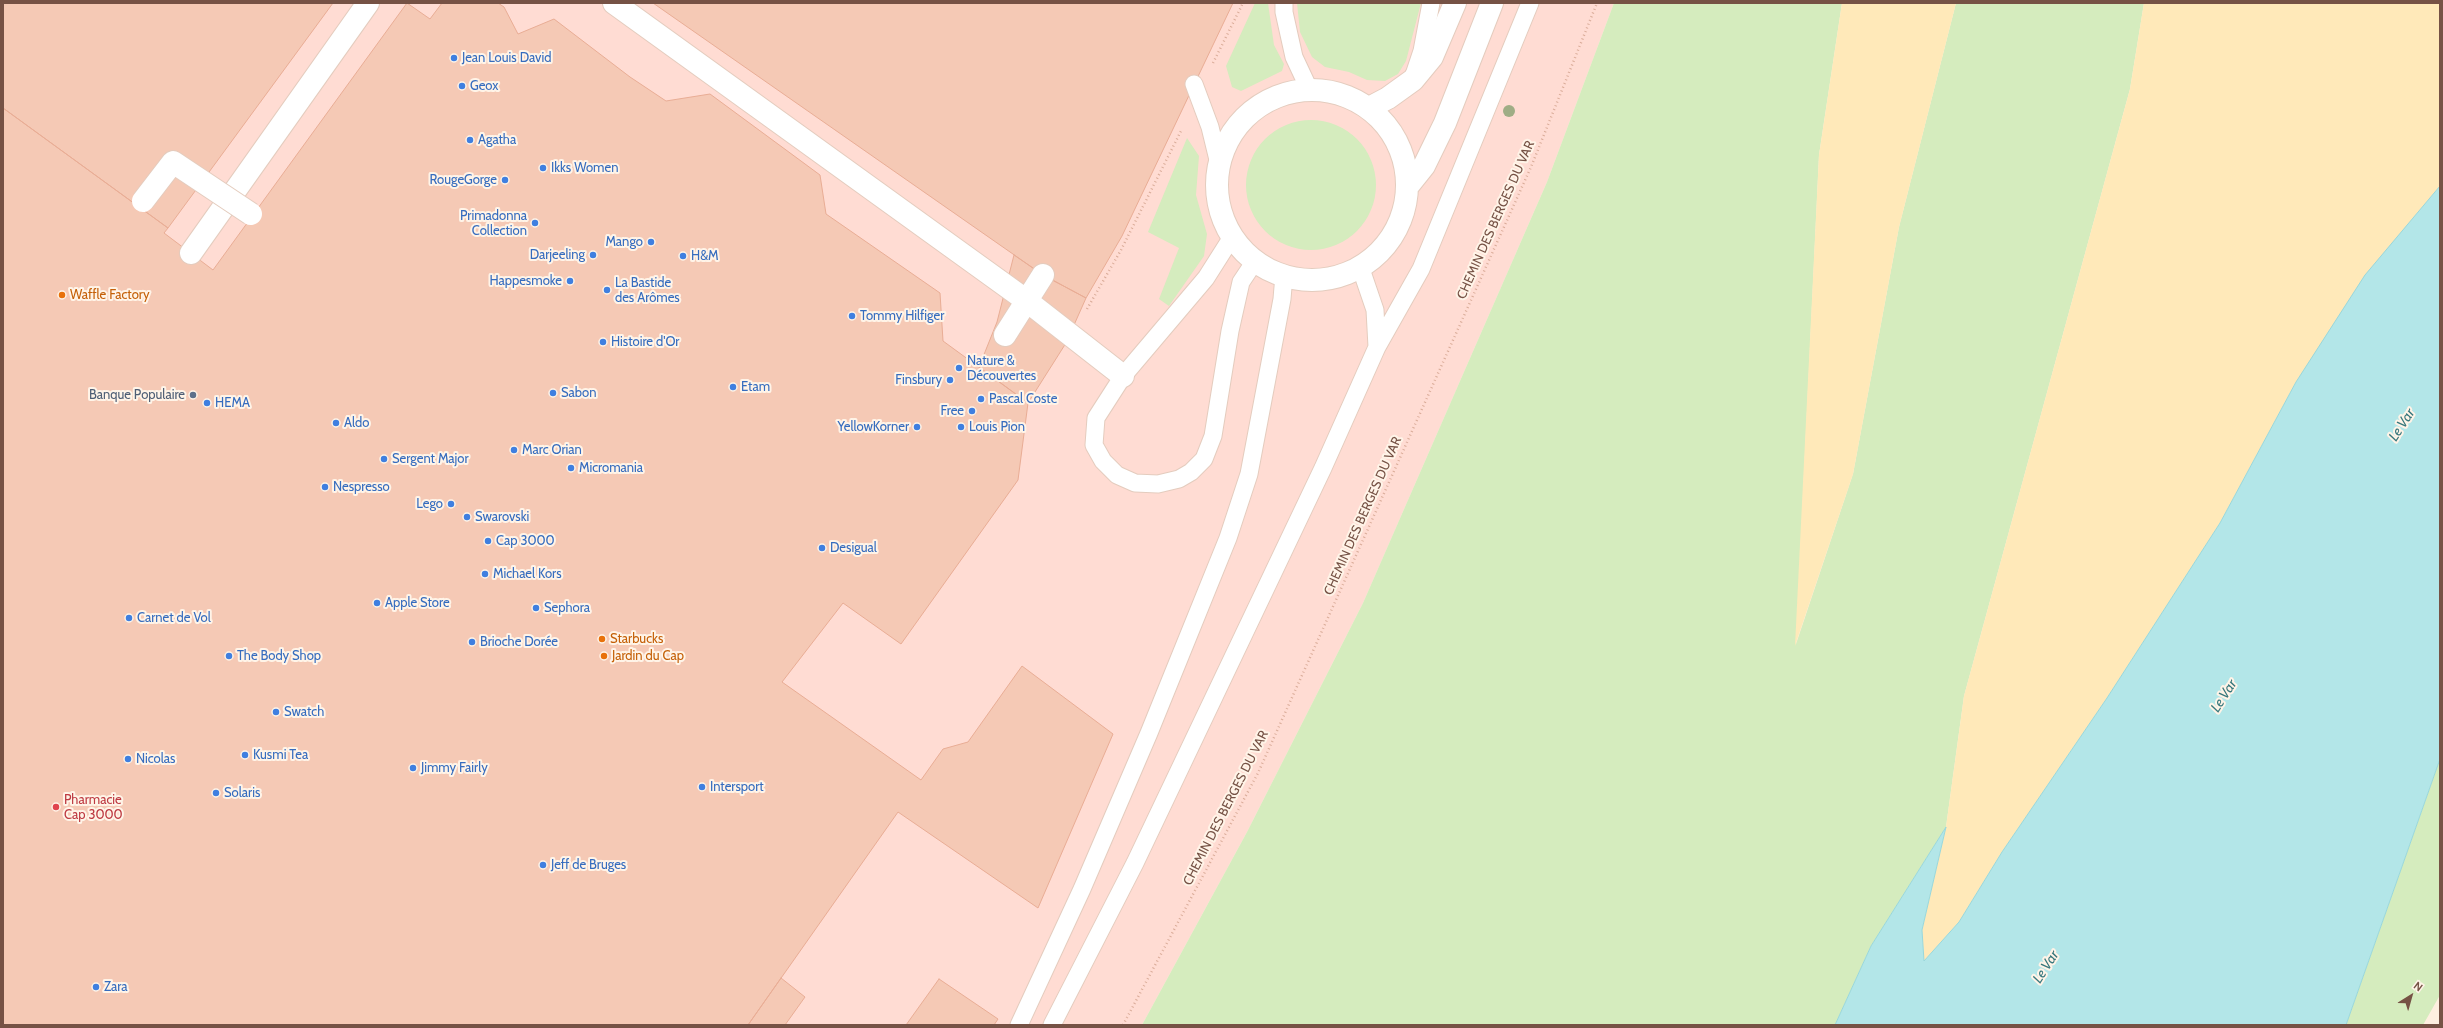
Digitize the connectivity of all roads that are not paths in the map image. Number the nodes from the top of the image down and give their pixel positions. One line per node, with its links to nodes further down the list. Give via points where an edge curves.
1 (368, 3): 17 (street)
2 (614, 3): 22 (street)
3 (1284, 3): 10 (lane, via 1294,57)
4 (1431, 3): 8 (lane, via 1422,51)
5 (1455, 3): 8 (street, via 1432,57)
6 (1492, 3): 13 (street, via 1445,123 1424,166)
7 (1530, 3): 24 (lane, via 1421,269)
8 (1413, 80): 11 (street)
9 (1196, 89): 12 (lane)
10 (1309, 89): 11 (street, via 1340,94); 12 (street, via 1278,95 1251,111 1230,135)
11 (1369, 108): 13 (street, via 1390,130 1404,157)
12 (1219, 164): 16 (street, via 1216,189 1221,214)
13 (1408, 186): 19 (street, via 1403,215 1389,242 1368,262)
14 (141, 204): 15 (street, bridge, via 173,162)
15 (252, 214)
16 (1232, 237): 18 (street); 25 (lane, via 1206,278)
17 (191, 253)
18 (1255, 261): 20 (street); 25 (lane, via 1240,282 1214,436 1204,459 1191,472 1179,479 1158,484 1135,483 1117,475 1103,461 1094,445 1096,418)
19 (1360, 266): 20 (street, via 1342,275 1312,280); 24 (lane, via 1375,310)
20 (1284, 275): 26 (lane, via 1282,299 1249,474 1228,538 1146,740 1082,889)
21 (1043, 276): 22 (street)
22 (1027, 301): 23 (street); 25 (street)
23 (1005, 335)
24 (1377, 347): 27 (lane, via 1323,468 1135,863)
25 (1123, 376)
26 (1019, 1025)
27 (1052, 1025)

